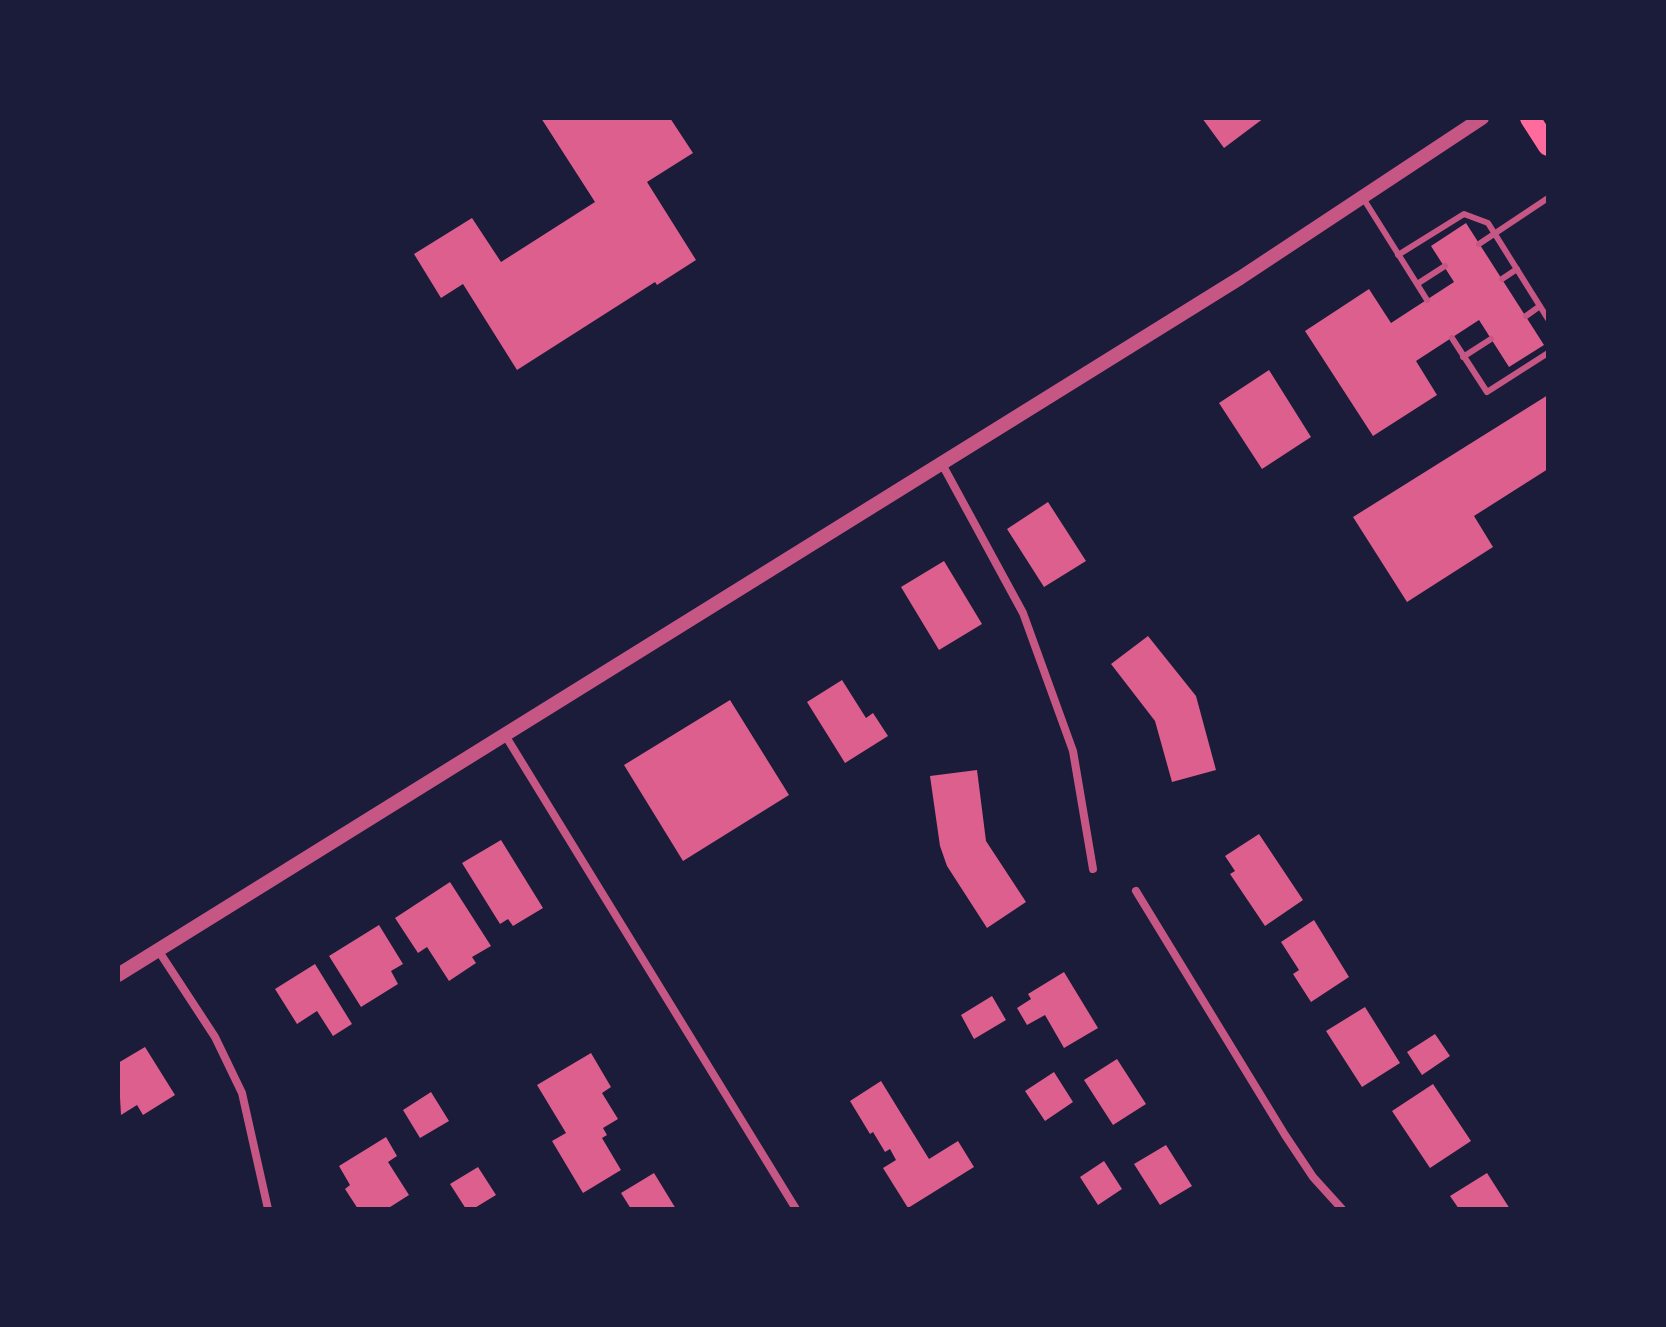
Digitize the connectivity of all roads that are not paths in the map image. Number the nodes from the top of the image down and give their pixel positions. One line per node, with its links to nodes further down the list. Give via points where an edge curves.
1 (1482, 118): 4 (street)
2 (1530, 118): 3 (main road)
3 (1548, 146)
4 (1363, 198): 8 (lane); 21 (street)
5 (1548, 198): 6 (lane)
6 (1495, 233): 7 (lane); 8 (lane, via 1488,223 1464,214); 10 (lane)
7 (1479, 244)
8 (1398, 255): 12 (lane)
9 (1445, 266): 12 (lane)
10 (1517, 269): 11 (lane); 14 (lane)
11 (1502, 279)
12 (1417, 284): 13 (lane)
13 (1427, 300)
14 (1540, 306): 15 (lane); 16 (lane)
15 (1526, 316)
16 (1548, 319)
17 (1452, 338): 20 (lane)
18 (1491, 339): 20 (lane)
19 (1548, 353): 20 (lane, via 1487,392)
20 (1463, 357)
21 (942, 464): 22 (street); 23 (street, via 1023,613 1073,751)
22 (505, 735): 25 (street); 28 (street)
23 (1093, 869)
24 (1136, 891): 29 (street, via 1285,1135)
25 (158, 950): 26 (street); 27 (street, via 215,1037 242,1093)
26 (118, 975)
27 (268, 1209)
28 (796, 1209)
29 (1342, 1209)

